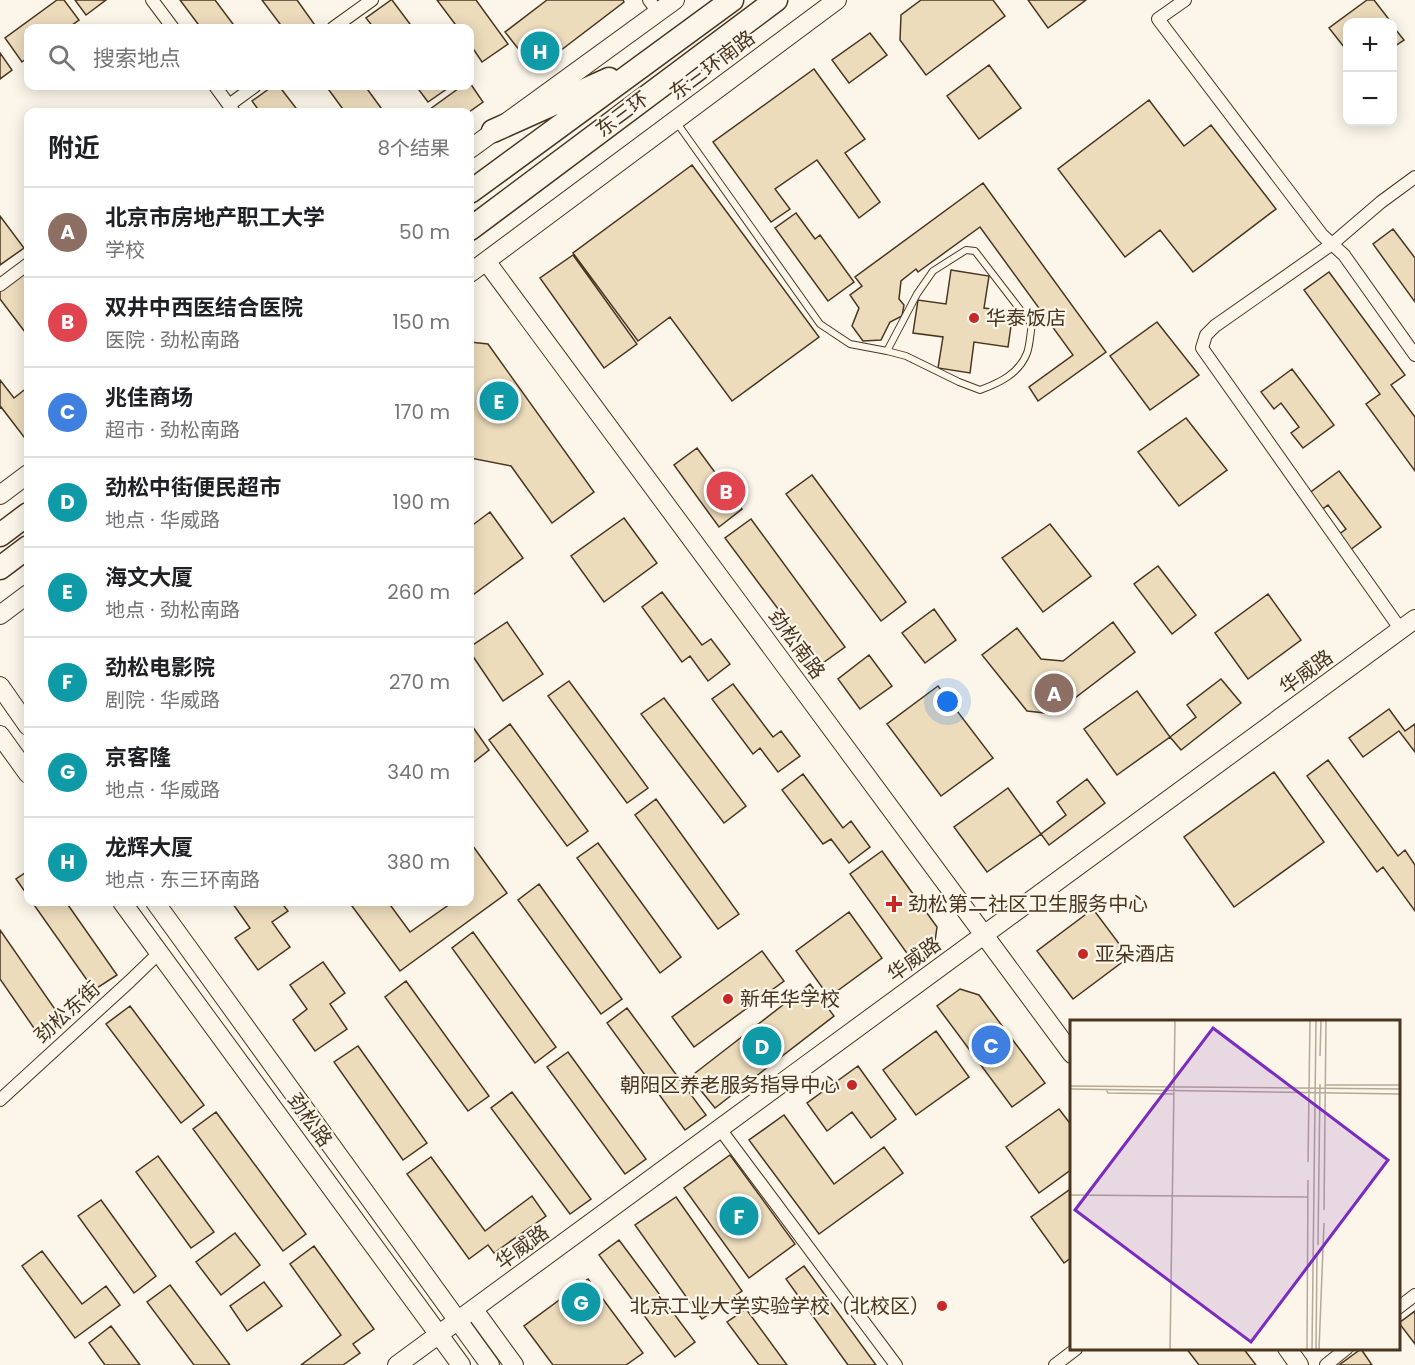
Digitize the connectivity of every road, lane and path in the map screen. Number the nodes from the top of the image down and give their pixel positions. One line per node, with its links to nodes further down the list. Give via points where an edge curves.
1 (152, 0): 9 (street)
2 (372, 0): 10 (street)
3 (675, 0): 8 (street)
4 (732, 0): 11 (highway, 东三环)
5 (776, 0): 21 (highway, 东三环)
6 (837, 0): 16 (street, 东三环南路)
7 (1185, 0): 24 (street, via 1158,19)
8 (653, 6): 17 (street)
9 (170, 24)
10 (339, 24)
11 (654, 58): 17 (highway); 20 (highway, 东三环)
12 (217, 90): 14 (street)
13 (251, 90): 15 (street)
14 (231, 108)
15 (235, 108)
16 (675, 120): 25 (street, 东三环南路); 29 (lane, via 820,324 850,344)
17 (493, 131): 18 (street)
18 (474, 146)
19 (1415, 177): 24 (street)
20 (474, 189)
21 (490, 214): 22 (highway, 东三环); 23 (highway)
22 (474, 226)
23 (474, 230)
24 (1332, 244): 30 (street, via 1344,255); 39 (street, via 1215,326 1206,335 1202,348)
25 (486, 261): 27 (street, 东三环南路); 46 (street, 劲松南路)
26 (24, 267): 28 (street)
27 (474, 270)
28 (0, 285)
29 (887, 351): 29 (lane, via 980,390 1017,370 1027,353 1032,325 975,251 966,250 933,272)
30 (1415, 355)
31 (24, 479): 32 (street)
32 (0, 495)
33 (24, 517): 34 (highway)
34 (0, 535)
35 (24, 550): 36 (highway)
36 (0, 568)
37 (24, 597): 38 (street)
38 (0, 615)
39 (1408, 625): 46 (street, 华威路)
40 (0, 686): 41 (street)
41 (24, 720)
42 (0, 735): 43 (street)
43 (24, 768)
44 (125, 906): 47 (street, 劲松路)
45 (158, 906): 54 (street, 劲松路)
46 (985, 935): 48 (street, 劲松南路); 50 (street, 华威路)
47 (159, 953): 49 (street, 劲松东街); 55 (street, 劲松路)
48 (1070, 1053)
49 (0, 1100)
50 (720, 1129): 53 (street, 华威路); 63 (street)
51 (1415, 1295): 52 (street)
52 (1400, 1306)
53 (474, 1310): 54 (street, 华威路); 62 (street)
54 (458, 1321): 55 (street, 华威路); 61 (street, 劲松路)
55 (439, 1335): 59 (street, 华威路); 60 (street, 劲松路)
56 (1075, 1350): 64 (street)
57 (1288, 1350): 65 (street)
58 (1345, 1350): 66 (street)
59 (397, 1365)
60 (461, 1365)
61 (490, 1365)
62 (514, 1365)
63 (896, 1365)
64 (1055, 1365)
65 (1299, 1365)
66 (1326, 1365)

